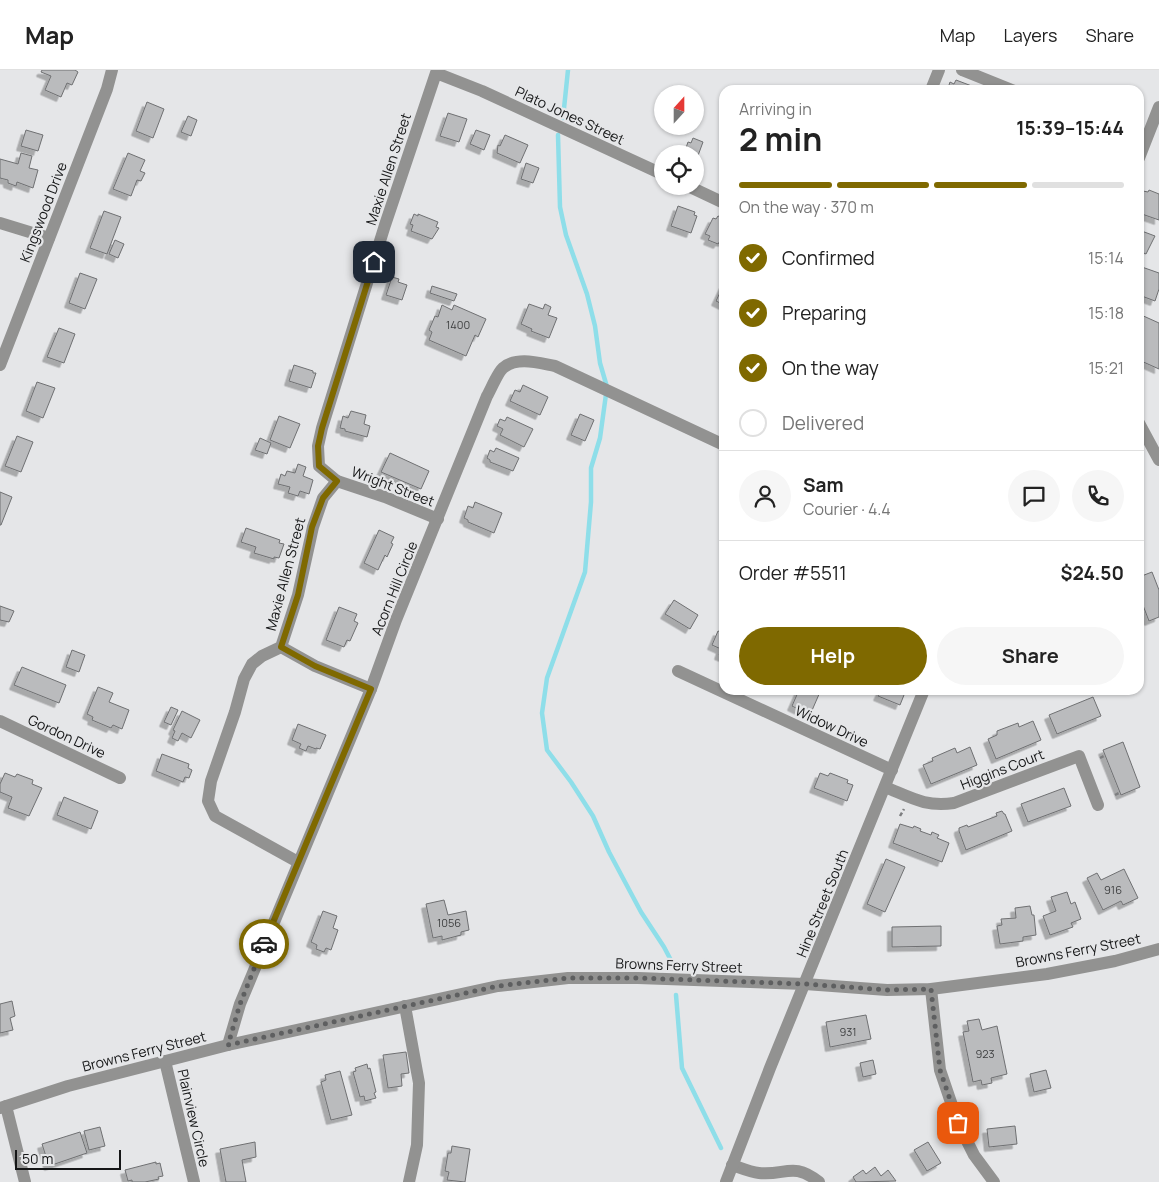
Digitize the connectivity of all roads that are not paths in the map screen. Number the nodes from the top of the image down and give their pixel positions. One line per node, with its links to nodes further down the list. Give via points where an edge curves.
1 (112, 70): 13 (street, Kingswood Drive)
2 (939, 70): 5 (street)
3 (962, 70): 6 (street)
4 (436, 73): 9 (street, Plato Jones Street); 18 (street, Maxie Allen Street, via 322,428 318,446 319,466)
5 (933, 85)
6 (1000, 85)
7 (1159, 107): 8 (street)
8 (1144, 139)
9 (654, 170)
10 (704, 194): 11 (street)
11 (719, 201)
12 (0, 223): 13 (street)
13 (49, 238): 14 (street, Kingswood Drive)
14 (0, 365)
15 (1144, 432): 17 (street)
16 (719, 443): 19 (street, Acorn Hill Circle, via 555,366 519,361 503,368 487,396)
17 (1159, 460)
18 (337, 481): 19 (street, Wright Street); 20 (street, Maxie Allen Street, via 323,498 312,527 298,595)
19 (438, 519): 22 (street, Acorn Hill Circle)
20 (281, 647): 22 (street, via 315,666); 31 (street, Maxie Allen Street, via 252,664 244,679 211,781 208,801 215,816)
21 (678, 671): 23 (street, Widow Drive)
22 (371, 689): 31 (street, Acorn Hill Circle)
23 (719, 690)
24 (730, 695): 27 (street, Widow Drive)
25 (922, 695): 27 (street, Hine Street South)
26 (0, 721): 28 (street, Gordon Drive)
27 (892, 770): 29 (street, Hine Street South)
28 (120, 778)
29 (885, 787): 30 (street, Higgins Court, via 928,803 954,803 1080,756); 33 (street, Hine Street South)
30 (1098, 805)
31 (298, 862): 36 (street, Acorn Hill Circle, via 240,1004)
32 (1159, 949): 34 (street, Browns Ferry Street, via 1047,974)
33 (805, 984): 34 (street, Browns Ferry Street, via 888,990); 35 (street, Browns Ferry Street, via 568,978 498,986); 39 (street, Hine Street South)
34 (931, 989): 45 (street, via 940,1070 958,1123 974,1155)
35 (405, 1006): 36 (street, Browns Ferry Street); 42 (street, via 419,1083 417,1145)
36 (228, 1045): 37 (street, Browns Ferry Street)
37 (165, 1061): 38 (street, Browns Ferry Street); 41 (street, Plainview Circle)
38 (3, 1107): 40 (street)
39 (732, 1165): 43 (street, Hine Street South); 44 (street, via 760,1173 794,1170)
40 (25, 1182)
41 (194, 1182)
42 (409, 1182)
43 (726, 1182)
44 (820, 1182)
45 (994, 1182)

